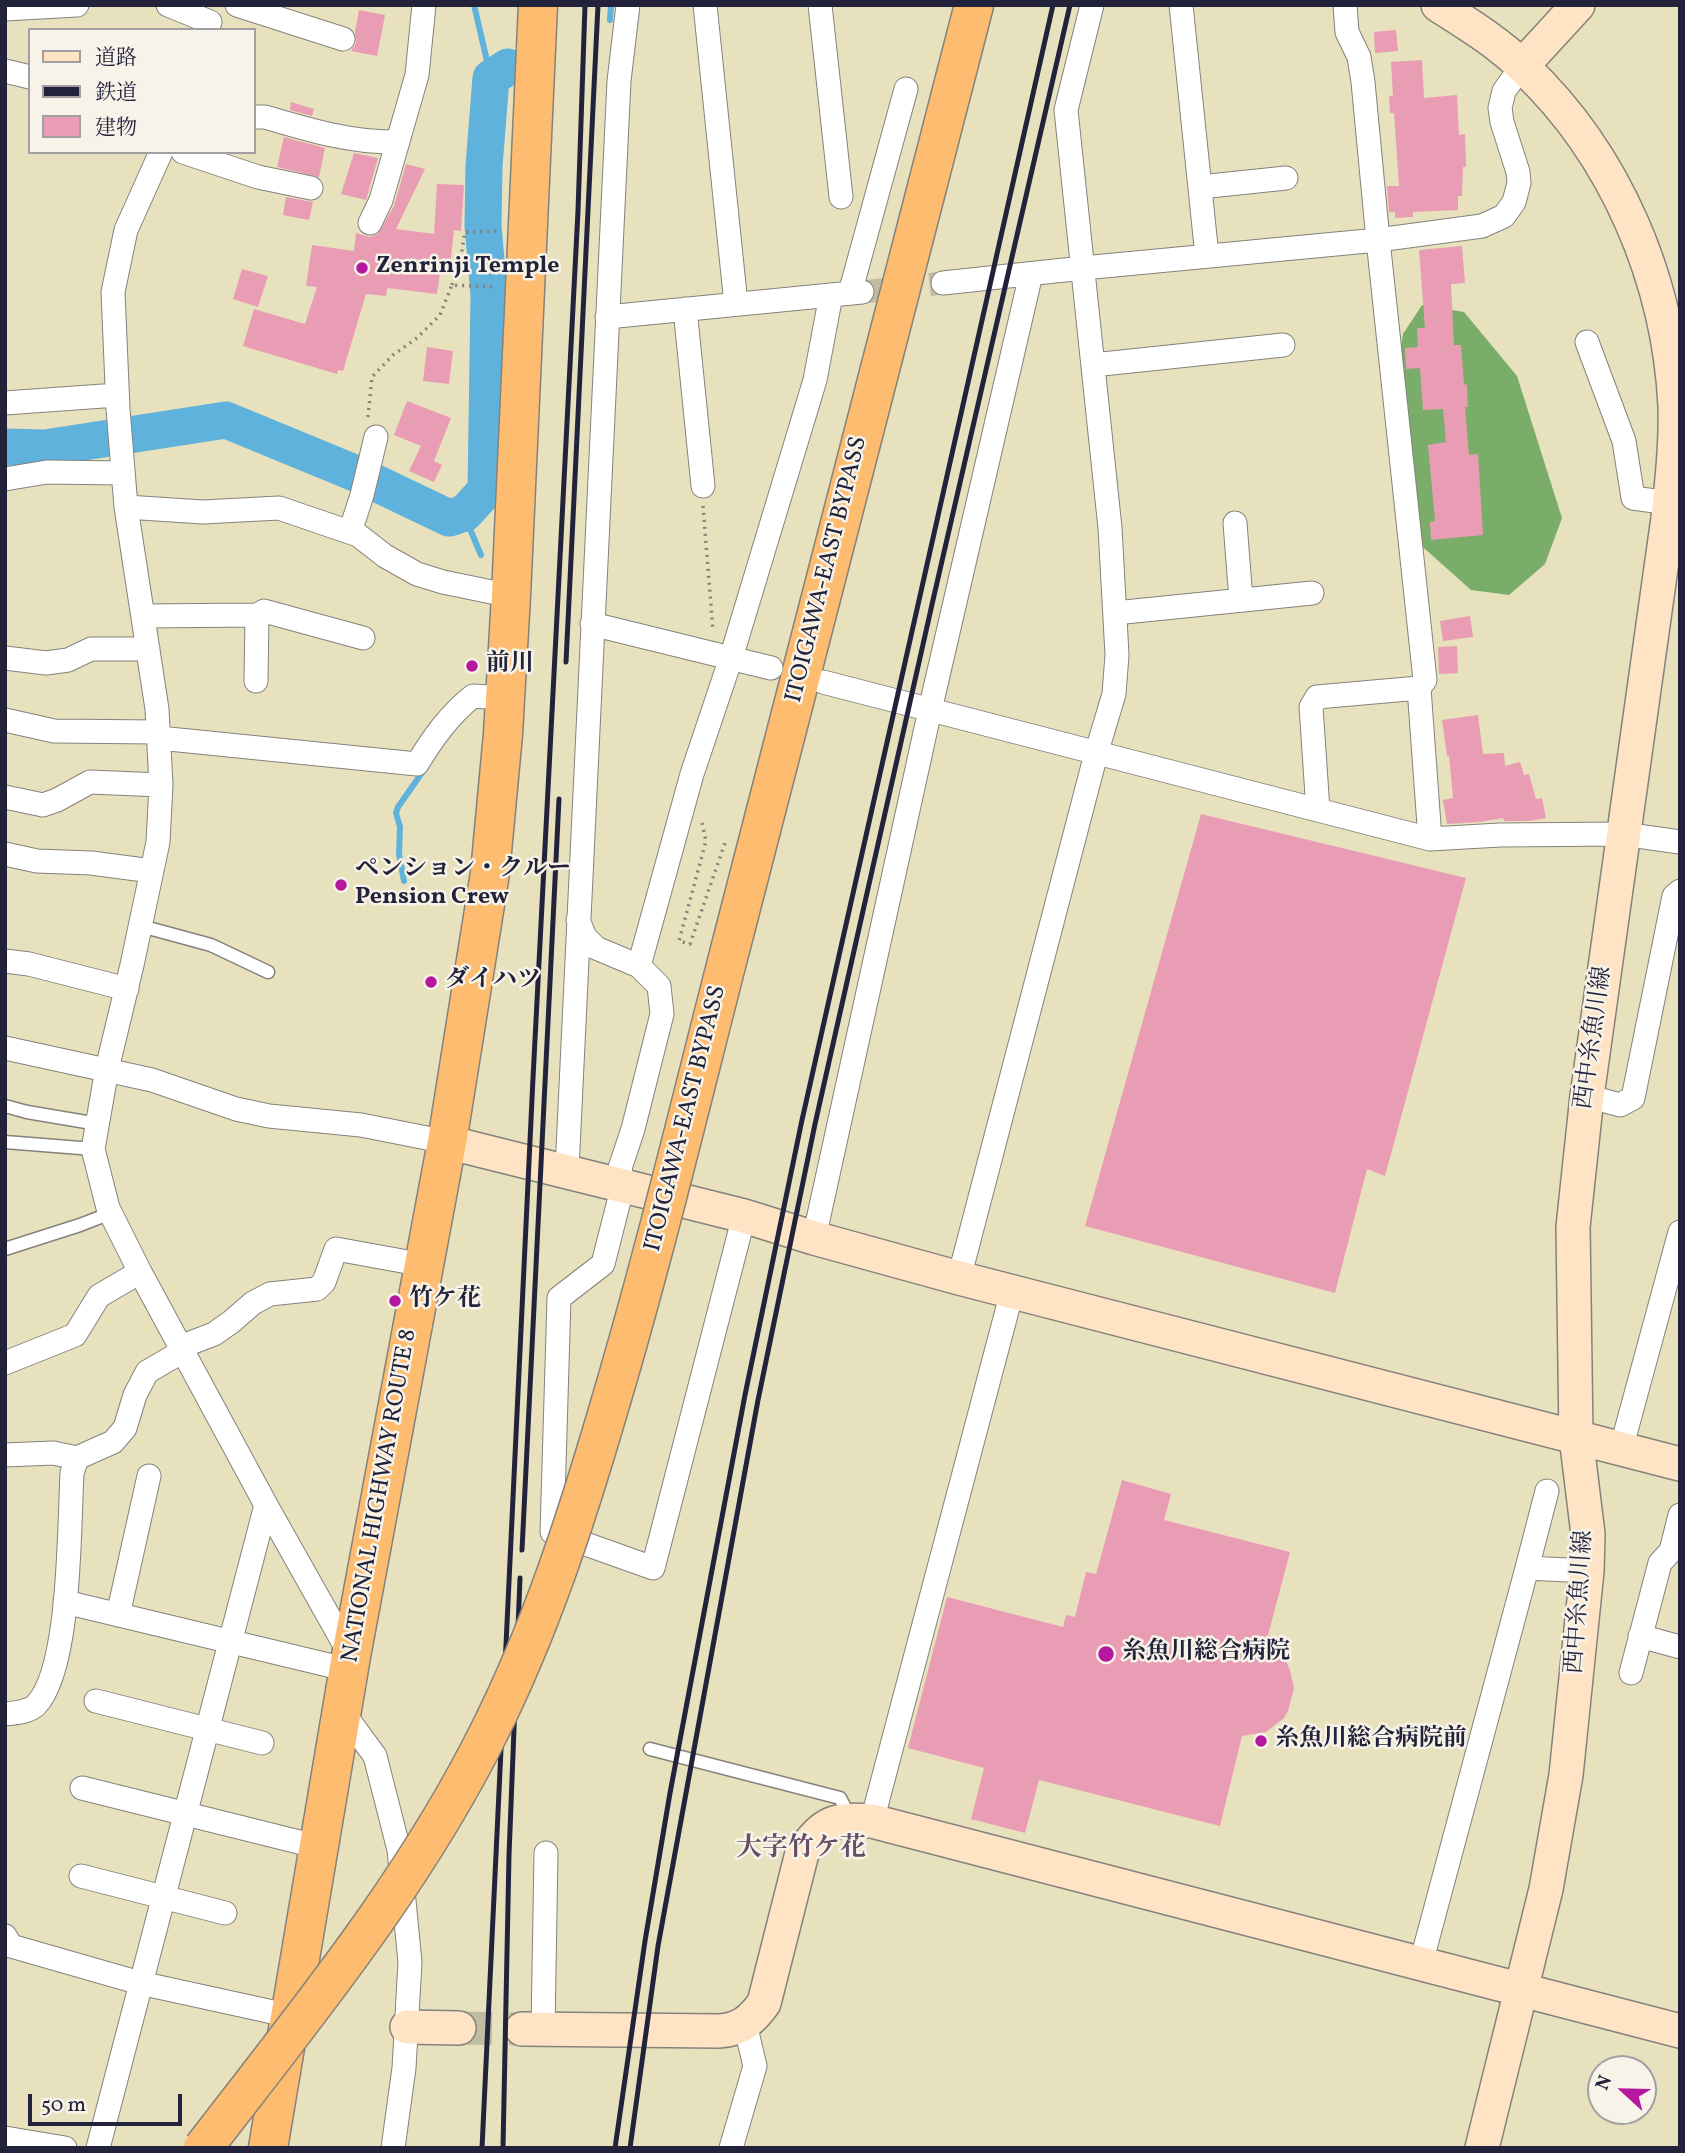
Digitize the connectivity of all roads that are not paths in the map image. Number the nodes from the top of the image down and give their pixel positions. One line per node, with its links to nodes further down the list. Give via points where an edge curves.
1 (77, 5): 15 (street)
2 (168, 5): 16 (street)
3 (237, 5): 17 (street)
4 (424, 5): 23 (street, via 417,75)
5 (538, 5): 54 (highway, NATIONAL HIGHWAY ROUTE 8)
6 (628, 5): 39 (street, via 619,82)
7 (705, 5): 37 (street)
8 (820, 5): 29 (street)
9 (974, 5): 154 (highway, ITOIGAWA-EAST BYPASS, bridge, via 632,1332 566,1547 490,1732 425,1846 344,1966)
10 (1092, 5): 33 (street, via 1066,110)
11 (1181, 5): 27 (street)
12 (1345, 5): 31 (street, via 1347,32 1359,57 1363,82)
13 (1438, 5): 18 (street, 西中糸魚川線)
14 (1578, 5): 18 (street)
15 (5, 9)
16 (212, 19)
17 (342, 39)
18 (1522, 66): 31 (street, via 1504,92 1500,108 1519,183 1504,216 1482,226); 49 (street, 西中糸魚川線, via 1589,145 1637,233 1665,328 1675,407)
19 (5, 71): 20 (street)
20 (28, 77)
21 (906, 89): 36 (street)
22 (256, 117): 23 (street, via 336,137)
23 (398, 142): 30 (street)
24 (160, 154): 43 (street, via 126,230 113,292)
25 (189, 154): 28 (street, via 258,177)
26 (1286, 178): 27 (street)
27 (1200, 187): 32 (street)
28 (311, 188)
29 (841, 197)
30 (370, 223)
31 (1378, 240): 32 (street); 67 (street, via 1425,680)
32 (1208, 256): 33 (street)
33 (1083, 268): 34 (street); 42 (street)
34 (1031, 274): 35 (street); 69 (street)
35 (943, 283)
36 (848, 293): 37 (street); 62 (street)
37 (736, 304): 38 (street)
38 (685, 309): 39 (street); 48 (street)
39 (607, 317): 59 (street)
40 (1587, 342): 49 (street, via 1624,441 1633,498)
41 (1283, 345): 42 (street)
42 (1093, 365): 56 (street)
43 (117, 402): 44 (street); 46 (street)
44 (5, 403)
45 (376, 437): 52 (street)
46 (122, 466): 47 (street); 50 (street)
47 (5, 479)
48 (703, 486)
49 (1670, 503): 76 (street, 西中糸魚川線)
50 (127, 507): 52 (street, via 203,512 279,508); 58 (street)
51 (1235, 523): 55 (street)
52 (350, 532): 54 (street, via 417,574)
53 (1312, 593): 55 (street)
54 (511, 596): 68 (highway, NATIONAL HIGHWAY ROUTE 8)
55 (1241, 600): 56 (street)
56 (1115, 613): 72 (street, via 1114,694)
57 (257, 615): 58 (street); 60 (street, via 264,611); 65 (street)
58 (143, 616): 61 (street)
59 (592, 624): 62 (street); 82 (street)
60 (363, 638)
61 (148, 649): 63 (street, via 91,649 68,660 46,663); 71 (street)
62 (723, 656): 64 (street); 85 (street)
63 (5, 659)
64 (771, 668)
65 (257, 681)
66 (823, 682): 69 (street)
67 (1419, 688): 75 (street, via 1318,697 1311,707); 77 (street)
68 (505, 698): 71 (street, via 473,696 438,731 417,764); 94 (highway, NATIONAL HIGHWAY ROUTE 8, via 490,873)
69 (930, 710): 72 (street); 101 (street)
70 (5, 720): 71 (street, via 54,731)
71 (159, 735): 73 (street)
72 (1096, 754): 75 (street); 105 (street)
73 (161, 785): 74 (street, via 90,782 43,805); 80 (street)
74 (5, 797)
75 (1318, 810): 77 (street)
76 (1623, 834): 77 (street); 78 (street); 90 (street, 西中糸魚川線)
77 (1430, 839)
78 (1680, 842)
79 (5, 854): 80 (street)
80 (152, 871): 83 (street)
81 (1680, 891): 90 (street, via 1674,896 1633,1098 1620,1105)
82 (578, 920): 85 (street, via 596,948); 96 (street)
83 (141, 926): 86 (lane, via 211,946); 87 (street)
84 (5, 961): 87 (street)
85 (639, 966): 97 (street, via 659,986 662,1014 620,1168)
86 (268, 972)
87 (127, 989): 89 (street)
88 (5, 1048): 89 (street)
89 (107, 1069): 92 (street); 94 (street, via 236,1109 361,1125)
90 (1587, 1096): 109 (street, 西中糸魚川線, via 1573,1227)
91 (5, 1106): 92 (lane)
92 (98, 1124): 95 (street)
93 (5, 1142): 95 (lane)
94 (447, 1142): 96 (street); 103 (highway, NATIONAL HIGHWAY ROUTE 8)
95 (93, 1149): 98 (street)
96 (567, 1170): 97 (street)
97 (623, 1185): 99 (street); 99 (street, via 603,1264 559,1298 552,1532 653,1568)
98 (111, 1213): 102 (lane); 104 (street)
99 (744, 1216): 101 (street)
100 (1680, 1232): 110 (street)
101 (814, 1238): 105 (street)
102 (5, 1249)
103 (424, 1265): 107 (street, via 336,1249 317,1289 270,1294 214,1334); 125 (highway, NATIONAL HIGHWAY ROUTE 8)
104 (140, 1272): 107 (street); 108 (street, via 99,1296 75,1335)
105 (959, 1279): 106 (street)
106 (1012, 1292): 109 (street); 135 (street)
107 (181, 1349): 112 (street, via 147,1372 125,1428 113,1442); 116 (street)
108 (5, 1363)
109 (1576, 1437): 110 (street); 119 (street, 西中糸魚川線, via 1588,1534)
110 (1621, 1449): 113 (street)
111 (5, 1455): 112 (street, via 54,1453)
112 (77, 1458): 120 (street, via 72,1473)
113 (1680, 1464)
114 (149, 1476): 121 (street)
115 (1547, 1491): 118 (street)
116 (266, 1505): 123 (street); 125 (street)
117 (1680, 1515): 122 (street, via 1671,1551 1660,1563)
118 (1527, 1567): 119 (street); 142 (street)
119 (1587, 1571): 144 (street, 西中糸魚川線, via 1566,1774)
120 (65, 1602): 121 (street); 129 (street, via 55,1668 46,1691 34,1707)
121 (118, 1615): 123 (street)
122 (1640, 1636): 124 (street); 126 (street)
123 (229, 1643): 125 (street); 130 (street)
124 (1680, 1647)
125 (350, 1663): 128 (highway, NATIONAL HIGHWAY ROUTE 8)
126 (1631, 1674)
127 (96, 1701): 130 (street)
128 (342, 1711): 136 (highway, NATIONAL HIGHWAY ROUTE 8); 147 (street, via 375,1756 400,1850 410,1962)
129 (5, 1714)
130 (206, 1728): 131 (street); 134 (street)
131 (262, 1743)
132 (650, 1749): 135 (lane, via 840,1798)
133 (82, 1788): 134 (street)
134 (184, 1814): 136 (street); 139 (street)
135 (862, 1820): 142 (street); 146 (street, via 832,1823 816,1833 802,1853 764,2003)
136 (319, 1847): 145 (highway, NATIONAL HIGHWAY ROUTE 8)
137 (546, 1853): 149 (street)
138 (81, 1875): 139 (street)
139 (163, 1897): 140 (street); 143 (street)
140 (225, 1913)
141 (5, 1936): 143 (street, via 11,1946)
142 (1421, 1963): 144 (street)
143 (140, 1983): 145 (street); 153 (street)
144 (1522, 1990): 150 (street); 158 (street, 西中糸魚川線)
145 (291, 2016): 155 (highway, NATIONAL HIGHWAY ROUTE 8)
146 (745, 2024): 149 (street, via 719,2031); 157 (street, via 755,2066)
147 (407, 2027): 148 (street); 156 (street)
148 (459, 2028)
149 (532, 2028)
150 (1680, 2031)
151 (5, 2138): 152 (street)
152 (65, 2148)
153 (98, 2148)
154 (203, 2148)
155 (268, 2148)
156 (393, 2148)
157 (731, 2148)
158 (1482, 2148)

